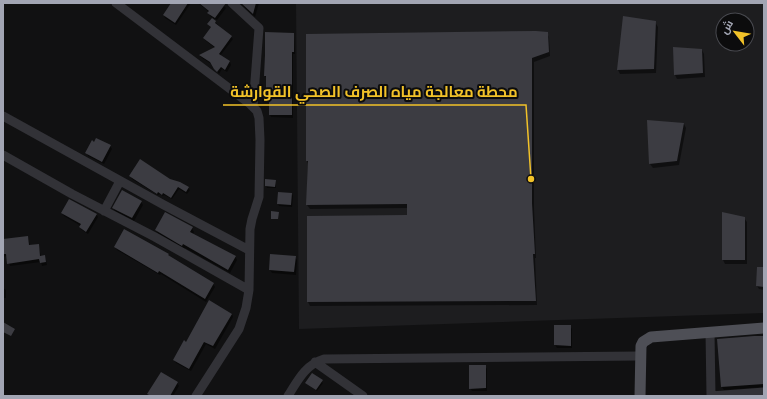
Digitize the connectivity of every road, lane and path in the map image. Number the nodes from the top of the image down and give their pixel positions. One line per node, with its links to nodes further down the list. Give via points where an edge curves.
1 (116, 3): 3 (street)
2 (232, 3): 3 (street, via 259,28)
3 (253, 107): 8 (street, via 259,118 259,198 252,219)
4 (3, 116): 6 (street)
5 (3, 155): 7 (street)
6 (120, 181): 7 (street); 8 (street)
7 (104, 211): 9 (street)
8 (249, 250): 9 (street)
9 (249, 290): 15 (street, via 239,329)
10 (764, 328): 11 (main road)
11 (710, 332): 12 (main road, via 651,337 640,346); 19 (street)
12 (639, 356): 13 (street, via 324,359); 18 (main road)
13 (315, 362): 16 (street); 17 (street)
14 (764, 392): 19 (street)
15 (196, 396)
16 (288, 396)
17 (362, 396)
18 (640, 396)
19 (711, 396)

